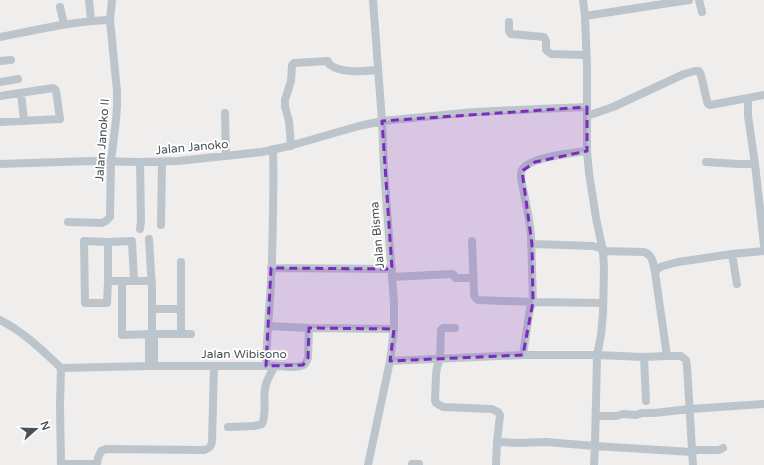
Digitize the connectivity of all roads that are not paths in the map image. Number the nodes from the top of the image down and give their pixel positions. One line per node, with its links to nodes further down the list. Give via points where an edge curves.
1 (89, 0): 11 (street)
2 (112, 0): 10 (street, Jalan Janoko II)
3 (373, 0): 18 (street, Jalan Bisma)
4 (583, 0): 9 (street)
5 (689, 0): 9 (street)
6 (699, 0): 8 (street)
7 (60, 8): 13 (street)
8 (702, 12)
9 (585, 16): 15 (street)
10 (110, 20): 11 (street); 35 (street, Jalan Janoko II, via 117,91)
11 (91, 21): 13 (street)
12 (509, 22): 15 (street, via 511,34 544,37 546,50 551,54)
13 (64, 24): 14 (street)
14 (0, 37)
15 (586, 55): 25 (street)
16 (11, 60): 17 (street)
17 (0, 61)
18 (378, 70): 29 (street, Jalan Bisma); 31 (street, via 347,71 331,67 328,61 292,65 291,81 285,100)
19 (18, 79): 20 (street)
20 (0, 82)
21 (21, 93): 22 (street); 28 (street); 28 (street, via 55,89 60,118)
22 (0, 96)
23 (764, 96): 24 (street)
24 (748, 98): 27 (street, via 708,104 701,75 699,71 695,71); 40 (street)
25 (587, 107): 27 (street); 29 (street, Jalan Janoko, via 482,112)
26 (225, 112): 34 (street)
27 (587, 116): 33 (street)
28 (24, 120): 30 (street)
29 (382, 121): 31 (street, Jalan Janoko); 55 (street, Jalan Bisma)
30 (0, 122)
31 (291, 146): 32 (street, Jalan Janoko)
32 (273, 149): 34 (street, Jalan Janoko); 53 (street)
33 (587, 151): 47 (street, via 560,154 530,164 522,171); 49 (street)
34 (226, 156): 37 (street, Jalan Janoko)
35 (111, 161): 36 (street, Jalan Janoko); 39 (street, Jalan Janoko); 41 (street, Jalan Janoko II, via 108,219 102,223)
36 (140, 162): 37 (street, Jalan Janoko); 43 (street)
37 (162, 162): 42 (street)
38 (706, 162): 40 (street)
39 (0, 164)
40 (755, 164): 48 (street)
41 (68, 222)
42 (162, 225)
43 (140, 229)
44 (150, 239): 59 (street)
45 (472, 241): 56 (street)
46 (108, 242): 58 (street, via 132,242); 60 (street); 60 (street, via 84,241 84,303 107,303)
47 (532, 244): 49 (street, via 593,246); 62 (street)
48 (764, 245)
49 (603, 251): 54 (street, via 646,252 651,257); 63 (street)
50 (764, 251): 51 (street)
51 (732, 254): 54 (street, via 668,264); 61 (street)
52 (181, 262): 64 (street)
53 (271, 268): 55 (street); 67 (street)
54 (655, 272): 76 (street)
55 (392, 273): 56 (street, via 452,274 455,278); 70 (street, Jalan Bisma)
56 (473, 278): 62 (street, via 474,296 478,300)
57 (122, 281): 58 (street); 60 (street); 71 (street, via 122,334)
58 (134, 281): 59 (street)
59 (152, 281): 65 (street)
60 (108, 282)
61 (737, 284)
62 (533, 302): 63 (street); 74 (street)
63 (604, 303): 75 (street)
64 (181, 309): 65 (street); 72 (street)
65 (152, 310): 71 (street)
66 (0, 320): 84 (street, via 24,335)
67 (268, 326): 68 (street); 82 (street)
68 (309, 328): 70 (street); 83 (street, Jalan Wibisono, via 309,355 305,364)
69 (455, 328): 78 (street, via 441,329)
70 (394, 329): 79 (street, Jalan Bisma)
71 (152, 334): 72 (street); 80 (street, via 149,339)
72 (182, 334): 73 (street)
73 (191, 334)
74 (523, 355): 75 (street); 78 (street)
75 (597, 355): 77 (street); 88 (street)
76 (667, 356): 77 (street); 87 (street, via 681,356 686,360)
77 (644, 357): 85 (street)
78 (440, 359): 79 (street); 90 (street, via 436,375 436,403 442,407 492,408 500,415)
79 (390, 361): 95 (street, Jalan Bisma)
80 (152, 366): 81 (street, Jalan Wibisono); 84 (street, Jalan Wibisono)
81 (214, 366): 82 (street, Jalan Wibisono); 94 (street, via 212,442 208,449 106,449 101,451 97,463)
82 (266, 366): 83 (street, Jalan Wibisono)
83 (275, 366): 89 (street, via 266,382 262,424)
84 (61, 368): 94 (street)
85 (646, 401)
86 (764, 404): 87 (street)
87 (690, 409): 88 (street); 93 (street)
88 (596, 416): 91 (street)
89 (228, 427)
90 (497, 442): 91 (street); 96 (street)
91 (596, 446): 93 (street); 97 (street)
92 (723, 448): 93 (street)
93 (692, 451): 98 (street)
94 (61, 464)
95 (368, 465)
96 (496, 465)
97 (594, 465)
98 (693, 465)

